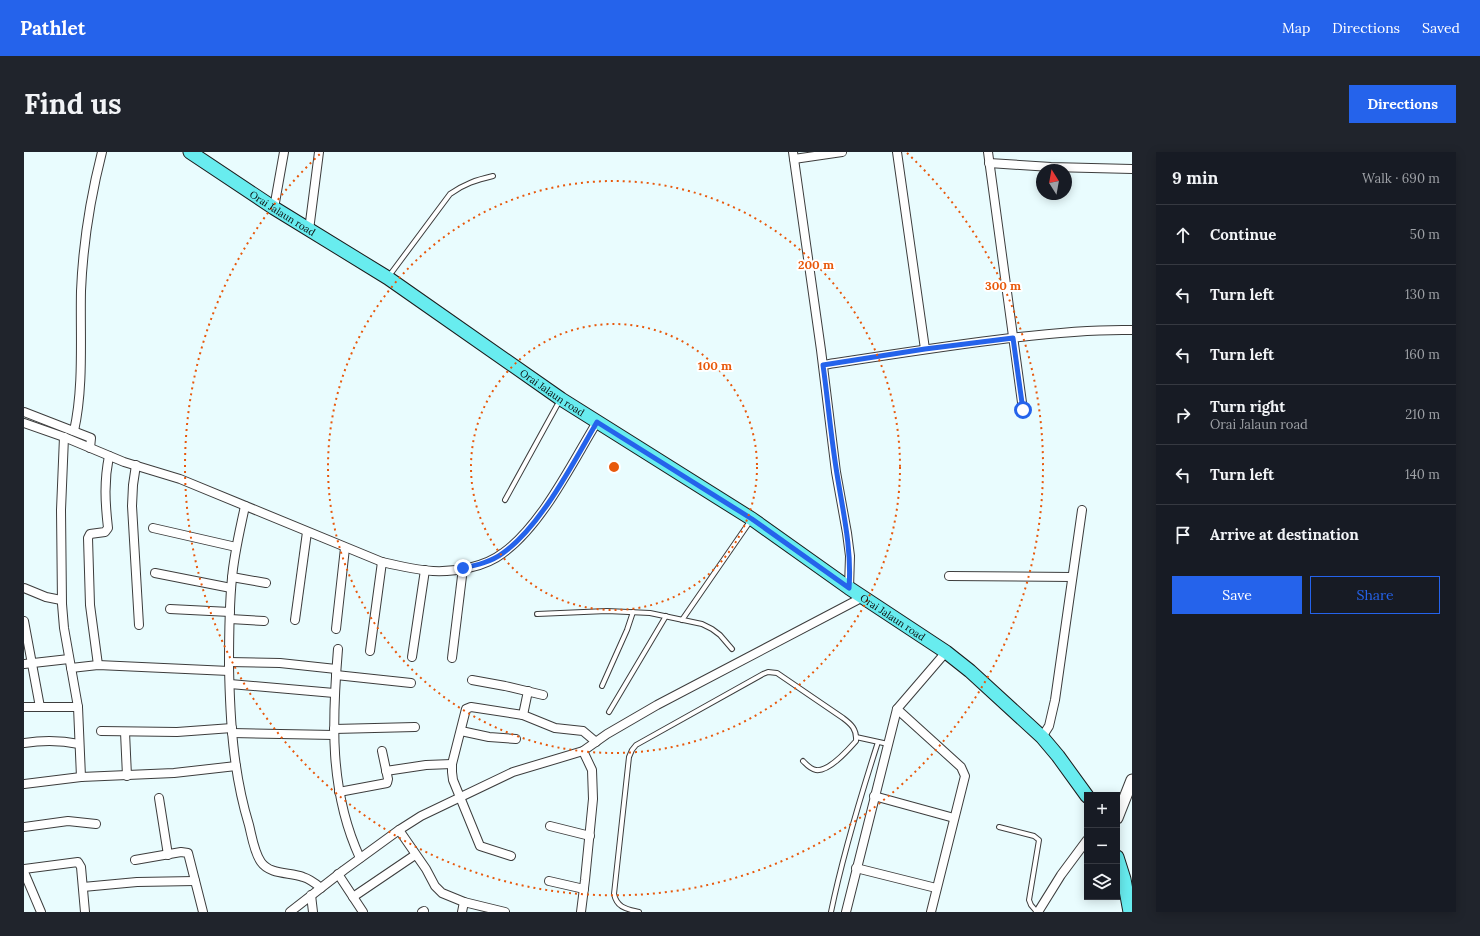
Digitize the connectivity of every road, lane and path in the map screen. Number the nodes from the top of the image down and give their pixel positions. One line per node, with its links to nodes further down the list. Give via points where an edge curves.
1 (102, 152): 24 (street, via 87,219 84,248 79,399)
2 (190, 152): 12 (main road, Orai Jalaun road)
3 (284, 152): 12 (street)
4 (319, 152): 13 (street)
5 (842, 152): 8 (street)
6 (897, 152): 17 (street)
7 (988, 152): 9 (street)
8 (793, 156): 18 (street)
9 (989, 163): 10 (street); 16 (street)
10 (1132, 169)
11 (493, 176): 14 (lane, via 463,185 450,194)
12 (274, 208): 13 (main road, Orai Jalaun road)
13 (309, 230): 14 (main road, Orai Jalaun road)
14 (388, 278): 19 (main road, Orai Jalaun road)
15 (1132, 330): 16 (street, via 1077,331)
16 (1013, 338): 17 (street); 20 (street)
17 (925, 349): 18 (street)
18 (823, 365): 47 (street, via 836,472 850,556)
19 (561, 399): 22 (main road, Orai Jalaun road); 29 (lane)
20 (1023, 410)
21 (24, 412): 24 (street)
22 (597, 422): 32 (main road, Orai Jalaun road); 38 (street, via 555,492 516,542 502,554 484,563)
23 (24, 423): 25 (street)
24 (74, 431): 26 (street)
25 (64, 437): 26 (street); 49 (street, via 61,510)
26 (91, 444): 27 (street)
27 (109, 456): 28 (street); 70 (street, via 105,488 108,528 105,532 90,534 88,538 90,605)
28 (136, 465): 30 (street, via 180,479); 59 (street, via 132,485 132,525)
29 (505, 500)
30 (245, 506): 34 (street); 35 (street)
31 (1082, 510): 43 (street)
32 (752, 519): 47 (main road, Orai Jalaun road); 56 (lane)
33 (153, 528): 35 (street)
34 (307, 532): 36 (street); 55 (street)
35 (236, 547): 42 (street)
36 (345, 548): 37 (street); 60 (street)
37 (382, 562): 39 (street); 63 (street)
38 (463, 568): 39 (street); 66 (street)
39 (426, 570): 65 (street)
40 (155, 573): 46 (street)
41 (949, 576): 43 (street)
42 (232, 577): 44 (street); 46 (street)
43 (1072, 577): 94 (street, via 1055,700 1050,726)
44 (266, 583)
45 (24, 588): 49 (street)
46 (231, 588): 53 (street)
47 (849, 588): 48 (main road, Orai Jalaun road)
48 (863, 597): 64 (main road, Orai Jalaun road); 96 (street, via 664,702)
49 (62, 600): 67 (street)
50 (170, 609): 53 (street)
51 (633, 612): 52 (lane); 54 (lane); 77 (lane)
52 (537, 614)
53 (230, 615): 58 (street); 68 (street)
54 (666, 616): 56 (lane); 85 (lane)
55 (295, 620)
56 (682, 620): 62 (lane, via 712,629)
57 (24, 621): 69 (street)
58 (264, 622)
59 (139, 625)
60 (336, 629)
61 (338, 649): 73 (street)
62 (732, 649)
63 (370, 650)
64 (946, 652): 84 (street); 94 (main road, Orai Jalaun road)
65 (412, 657)
66 (452, 658)
67 (69, 659): 69 (street); 71 (street)
68 (229, 662): 72 (street); 73 (street, via 280,663)
69 (28, 663): 82 (street)
70 (98, 665): 71 (street); 72 (street)
71 (71, 668): 83 (street)
72 (230, 672): 76 (street)
73 (336, 672): 75 (street); 79 (street)
74 (472, 680): 78 (street)
75 (411, 683)
76 (230, 684): 79 (street); 89 (street)
77 (602, 686)
78 (528, 691): 80 (street); 86 (street)
79 (334, 693): 92 (street)
80 (543, 695)
81 (24, 707): 82 (street)
82 (40, 707): 83 (street)
83 (78, 707): 99 (street)
84 (898, 709): 100 (street); 117 (street, via 964,772)
85 (609, 712)
86 (523, 715): 90 (street, via 468,707); 96 (street, via 555,728 583,731)
87 (415, 727): 92 (street)
88 (101, 731): 91 (street)
89 (232, 731): 91 (street); 92 (street); 105 (street)
90 (461, 731): 95 (street); 104 (street)
91 (125, 732): 107 (street)
92 (334, 732): 111 (street)
93 (856, 736): 97 (lane); 103 (lane, via 852,746 823,770 811,769); 155 (lane, via 852,725 843,718 777,673 768,672 636,745 629,757 614,894 619,905)
94 (1042, 737): 112 (main road, Orai Jalaun road)
95 (516, 739)
96 (596, 742): 102 (street)
97 (878, 742): 100 (lane); 156 (lane, via 847,842)
98 (24, 743): 99 (street, via 48,740)
99 (79, 744): 108 (street)
100 (888, 744): 114 (street)
101 (382, 751): 106 (street)
102 (583, 751): 115 (street, via 513,772); 123 (street, via 592,770 593,780)
103 (803, 761)
104 (452, 764): 106 (street); 115 (street, via 453,780)
105 (236, 766): 107 (street); 138 (street, via 247,818 260,861 266,868 302,876)
106 (386, 771): 111 (street, via 388,781 385,784)
107 (128, 776): 108 (street)
108 (81, 777): 110 (street)
109 (1132, 780): 113 (street)
110 (24, 784)
111 (339, 792): 128 (street, via 347,827)
112 (1084, 792)
113 (1122, 794)
114 (874, 796): 117 (street); 131 (street)
115 (460, 797): 122 (street); 127 (street, via 480,846)
116 (160, 798): 125 (street)
117 (954, 818): 140 (street)
118 (96, 824): 120 (street, via 68,821)
119 (550, 826): 123 (street)
120 (24, 827)
121 (999, 827): 159 (lane, via 1034,836 1039,840 1029,900)
122 (399, 830): 126 (street); 128 (street)
123 (590, 836): 139 (street)
124 (1084, 844): 144 (street)
125 (168, 855): 129 (street); 135 (street, via 188,853)
126 (415, 855): 143 (street); 145 (street, via 438,890)
127 (511, 856)
128 (360, 858): 134 (street)
129 (135, 860)
130 (1119, 864): 161 (main road)
131 (856, 868): 140 (street); 157 (street)
132 (24, 869): 137 (street, via 78,862)
133 (24, 872): 141 (street)
134 (338, 874): 138 (street); 143 (street)
135 (195, 881): 137 (street); 148 (street)
136 (549, 882): 139 (street)
137 (83, 886): 147 (street)
138 (321, 888): 142 (street)
139 (584, 888): 154 (street)
140 (936, 888): 158 (street)
141 (28, 892): 146 (street)
142 (311, 895): 149 (street); 150 (street)
143 (353, 897): 151 (street)
144 (1045, 900): 159 (street); 160 (street)
145 (464, 902): 152 (street); 153 (street)
146 (41, 912)
147 (85, 912)
148 (202, 912)
149 (290, 912)
150 (313, 912)
151 (363, 912)
152 (462, 912)
153 (505, 912)
154 (580, 912)
155 (639, 912)
156 (831, 912)
157 (846, 912)
158 (931, 912)
159 (1037, 912)
160 (1046, 912)
161 (1130, 912)

